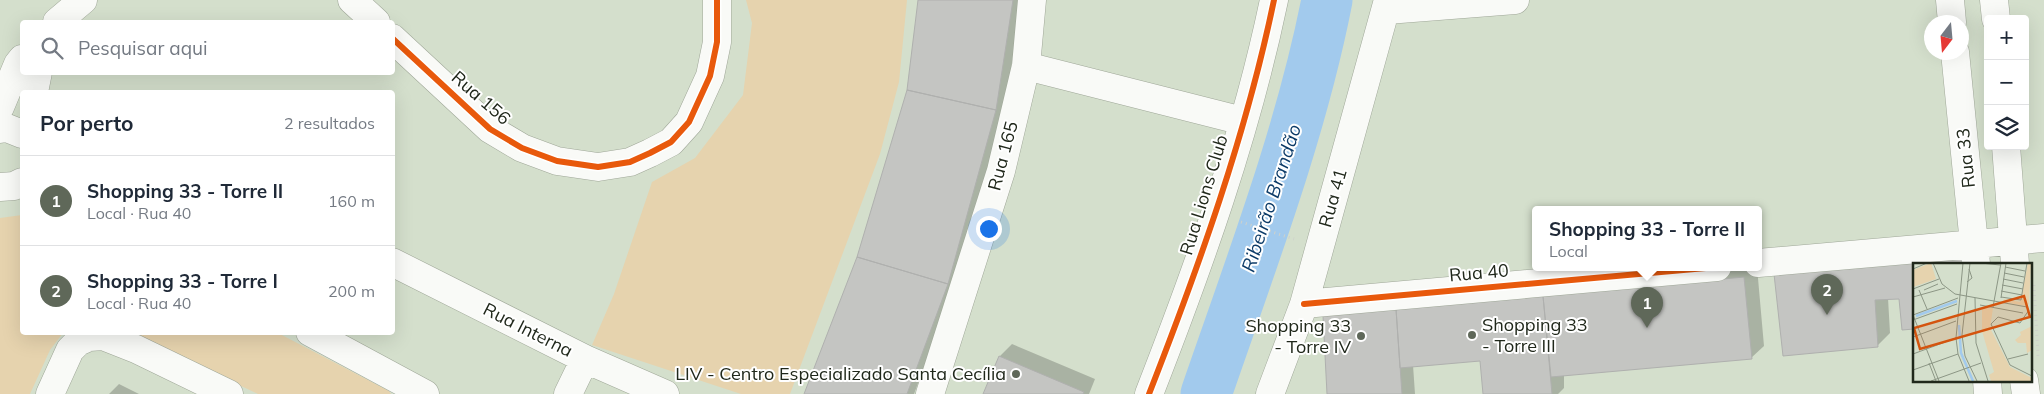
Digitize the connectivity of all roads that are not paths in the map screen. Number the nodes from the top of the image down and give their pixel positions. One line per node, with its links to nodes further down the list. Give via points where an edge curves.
1 (83, 0): 12 (street)
2 (352, 0): 13 (street)
3 (717, 0): 14 (street, Rua 156, via 717,42 710,76 689,122 670,142 650,153 630,162 598,167 557,161 522,148 490,129)
4 (1032, 0): 17 (street, Rua 165)
5 (1274, 0): 21 (street, Rua Lions Club)
6 (1515, 0): 9 (street)
7 (1950, 0): 10 (street)
8 (1994, 0): 11 (street)
9 (1388, 5): 30 (street, Rua 41)
10 (1951, 15)
11 (1996, 15)
12 (59, 20)
13 (374, 20)
14 (395, 41)
15 (1956, 60): 26 (street, Rua 33)
16 (20, 62): 20 (street)
17 (1026, 66): 21 (street); 38 (street, Rua 165, via 1001,171)
18 (37, 75): 19 (street)
19 (34, 90)
20 (0, 107)
21 (1243, 121): 39 (street, Rua Lions Club, via 1216,214)
22 (0, 129): 23 (street)
23 (20, 133)
24 (2007, 150): 25 (street)
25 (2026, 245): 26 (street)
26 (1976, 254): 27 (street)
27 (1762, 263)
28 (395, 264): 32 (street, Rua Interna)
29 (1672, 271): 30 (street, Rua 40)
30 (1304, 304): 40 (street, Rua 41)
31 (315, 335): 35 (street)
32 (586, 359): 36 (street); 37 (street, Rua Interna)
33 (50, 394): 34 (street, via 70,350 89,337 103,336)
34 (229, 394)
35 (423, 394)
36 (568, 394)
37 (665, 394)
38 (930, 394)
39 (1149, 394)
40 (1270, 394)

